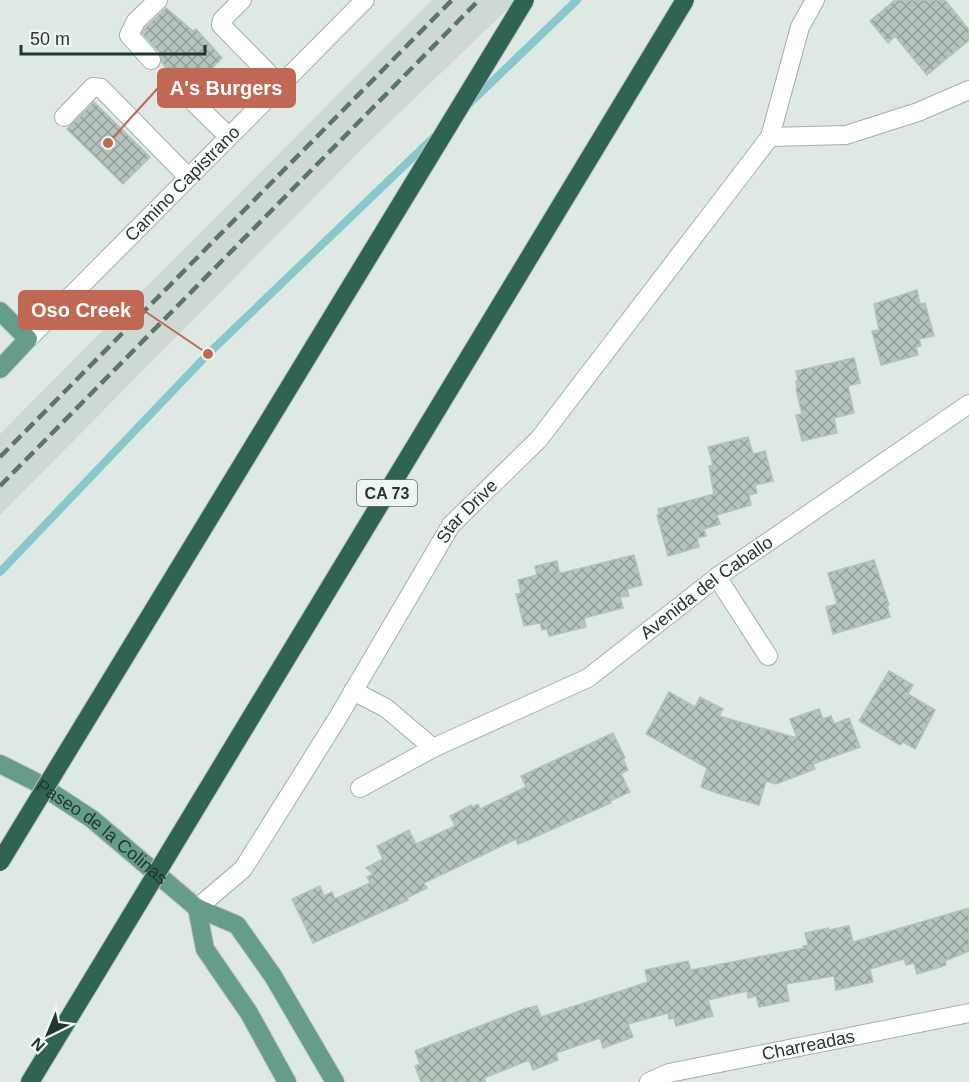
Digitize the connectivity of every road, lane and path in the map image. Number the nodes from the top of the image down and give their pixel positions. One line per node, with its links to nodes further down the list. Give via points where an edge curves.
1 (158, 0): 7 (street, via 136,21 129,35)
2 (242, 0): 9 (street, via 221,25)
3 (365, 0): 9 (street, Camino Capistrano)
4 (525, 0): 25 (highway, bridge)
5 (686, 0): 28 (highway, CA 73, bridge)
6 (815, 0): 13 (street, via 800,27)
7 (151, 60)
8 (168, 77): 12 (street)
9 (280, 85): 12 (street, Camino Capistrano)
10 (969, 90): 13 (street, via 918,112 846,135)
11 (64, 117): 14 (street, via 93,87 101,88)
12 (228, 136): 14 (street, Camino Capistrano)
13 (770, 137): 21 (street, Star Drive, via 539,439 451,525)
14 (188, 177): 16 (street, Camino Capistrano)
15 (0, 311): 16 (main road)
16 (28, 339): 17 (main road, Camino Capistrano)
17 (0, 369)
18 (969, 404): 19 (street, Avenida del Caballo)
19 (717, 577): 20 (street); 22 (street, Avenida del Caballo, via 588,678)
20 (768, 656)
21 (353, 691): 22 (street, via 387,708); 26 (street, Star Drive, via 243,869)
22 (433, 748): 24 (street, Avenida del Caballo)
23 (0, 764): 26 (main road, Paseo de la Colinas, via 92,819)
24 (360, 788)
25 (0, 862)
26 (197, 908): 29 (main road, via 205,949 249,1013); 30 (main road, Paseo de la Colinas, via 237,925 273,976)
27 (969, 1013): 31 (street, Charreadas, via 669,1073)
28 (30, 1082)
29 (287, 1082)
30 (335, 1082)
31 (649, 1082)

